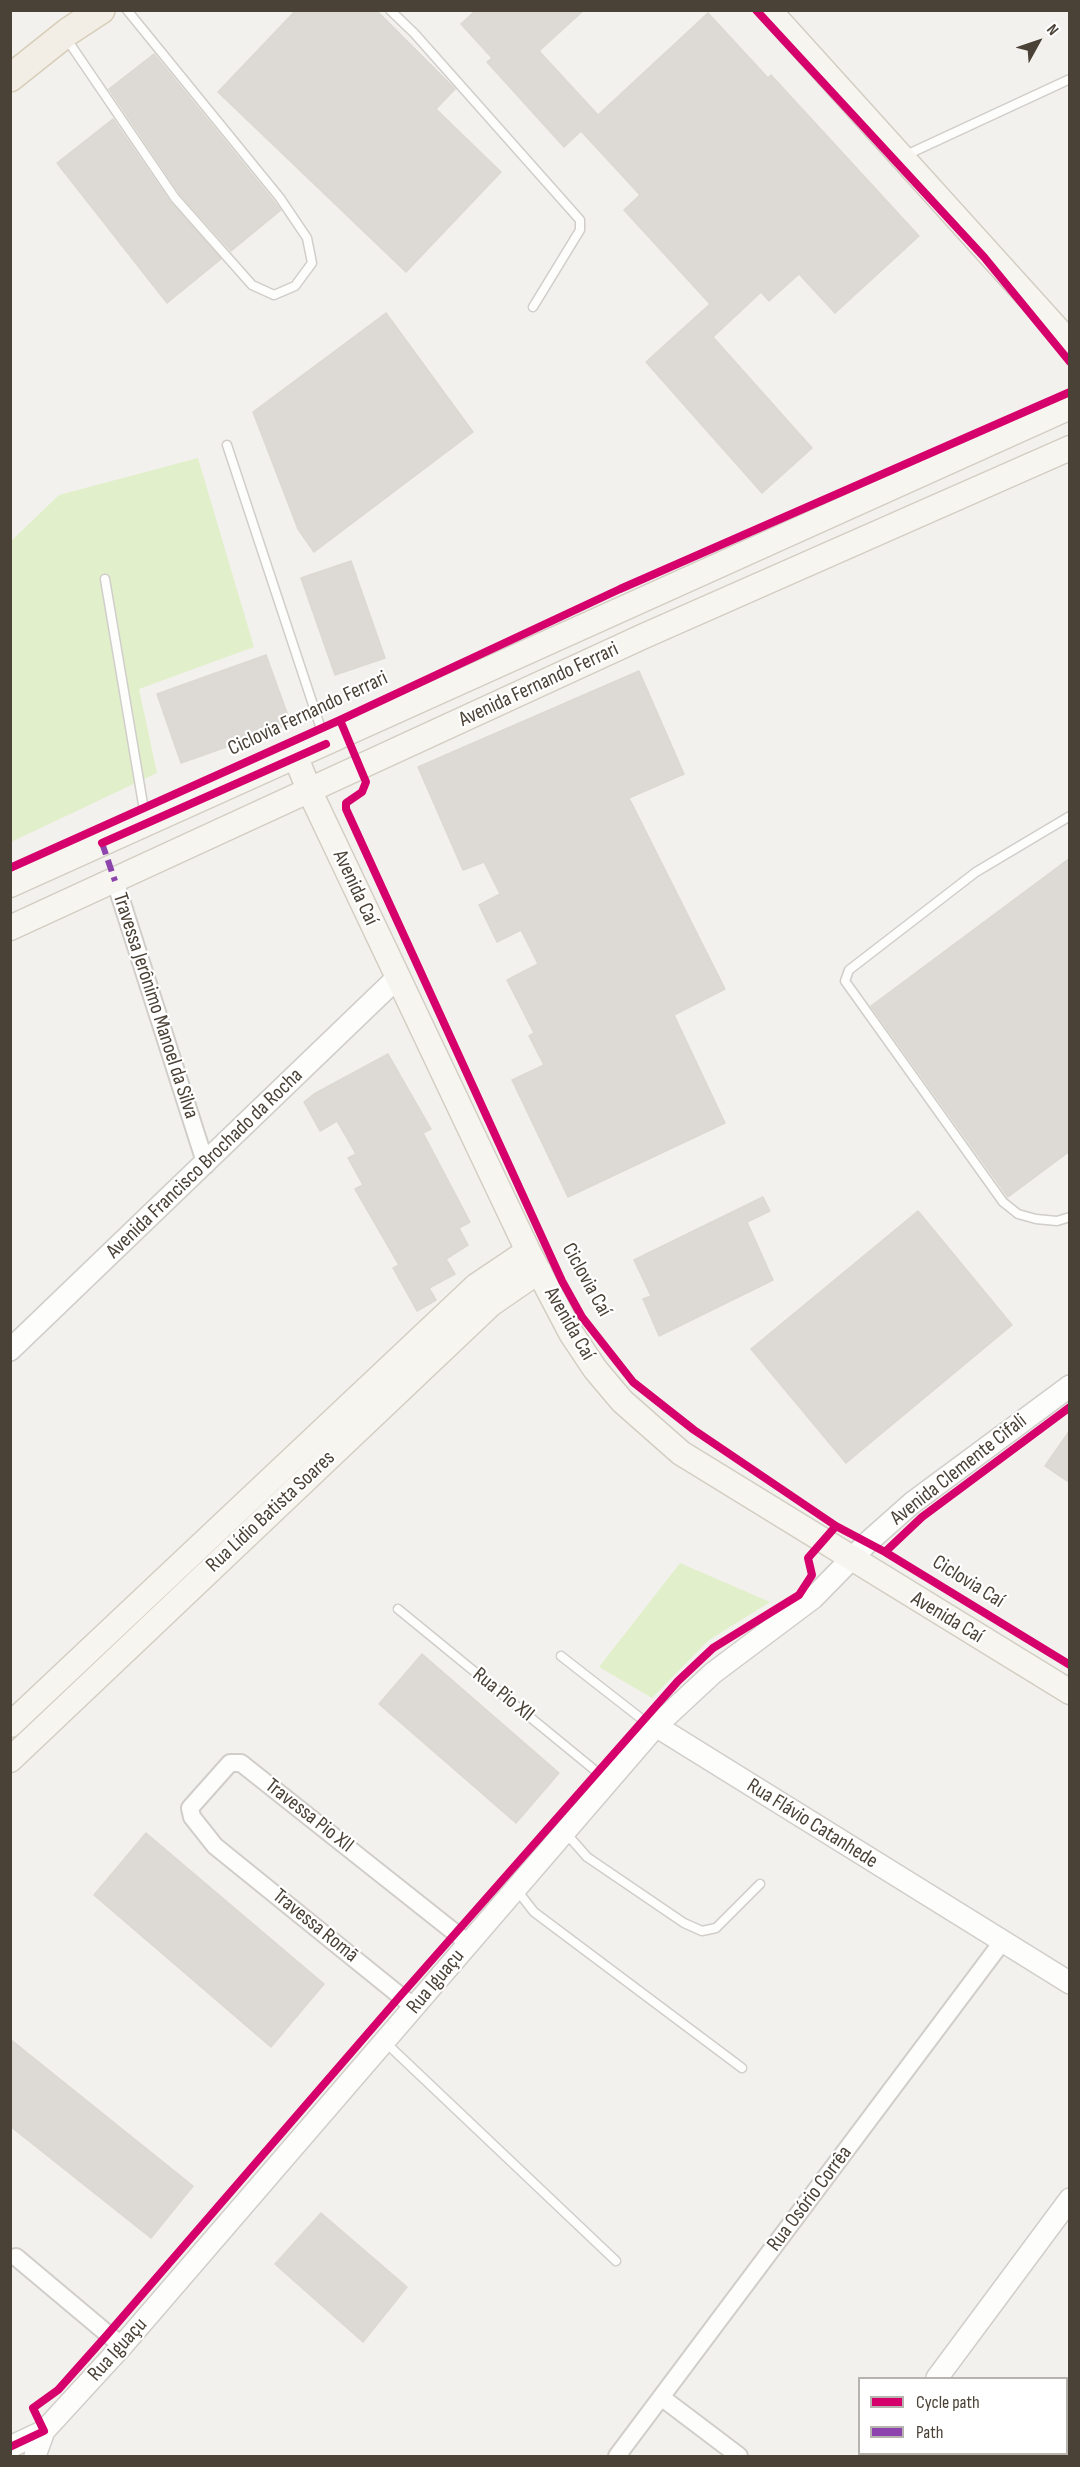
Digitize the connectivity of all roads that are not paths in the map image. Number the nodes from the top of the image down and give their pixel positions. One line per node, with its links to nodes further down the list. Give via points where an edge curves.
1 (87, 10): 6 (main road)
2 (101, 10): 6 (main road)
3 (127, 10): 6 (lane, via 280,198 307,238 312,263 295,286 274,295 252,285 175,198 101,94)
4 (390, 10): 10 (lane, via 580,220 580,230)
5 (770, 10): 9 (main road)
6 (67, 33): 7 (main road)
7 (10, 78)
8 (1070, 80): 9 (lane)
9 (901, 157): 11 (main road)
10 (533, 307)
11 (1070, 343)
12 (1070, 407): 15 (main road, Avenida Fernando Ferrari)
13 (227, 445): 20 (lane)
14 (1070, 448): 16 (main road, Avenida Fernando Ferrari)
15 (901, 483): 16 (main road); 18 (main road, Avenida Fernando Ferrari)
16 (915, 515): 19 (main road, Avenida Fernando Ferrari)
17 (105, 579): 24 (lane)
18 (627, 606): 19 (main road); 20 (main road, Avenida Fernando Ferrari)
19 (644, 636): 22 (main road, Avenida Fernando Ferrari)
20 (326, 744): 21 (main road, Avenida Fernando Ferrari)
21 (296, 758): 22 (main road, Avenida Caí); 24 (main road, Avenida Fernando Ferrari)
22 (310, 792): 25 (main road, Avenida Fernando Ferrari); 28 (main road, Avenida Caí)
23 (1070, 816): 30 (lane, via 976,872 849,970 845,981 1003,1202 1018,1214 1036,1219 1057,1221)
24 (146, 822): 26 (main road, Avenida Fernando Ferrari)
25 (115, 881): 27 (main road, Avenida Fernando Ferrari); 29 (street, Travessa Jerônimo Manoel da Silva)
26 (10, 885)
27 (10, 928)
28 (398, 977): 29 (street, Avenida Francisco Brochado da Rocha); 31 (main road, Avenida Caí)
29 (206, 1165): 32 (street, Avenida Francisco Brochado da Rocha)
30 (1070, 1217)
31 (533, 1261): 33 (main road, Rua Lídio Batista Soares, via 476,1286); 35 (main road, Avenida Caí, via 595,1369 653,1431 681,1453)
32 (13, 1343)
33 (416, 1359): 36 (main road, Rua Lídio Batista Soares); 37 (main road, Rua Lídio Batista Soares)
34 (1070, 1386): 35 (street, Avenida Clemente Cifali, via 912,1503)
35 (852, 1558): 40 (main road, Avenida Caí); 42 (street, Rua Iguaçu, via 813,1598 713,1673)
36 (171, 1572): 37 (main road); 41 (main road, Rua Lídio Batista Soares)
37 (189, 1590): 43 (main road, Rua Lídio Batista Soares)
38 (398, 1609): 44 (lane, Rua Pio XII)
39 (561, 1656): 42 (lane, Rua Flávio Catanhede)
40 (1070, 1692)
41 (10, 1725)
42 (656, 1726): 44 (street, Rua Iguaçu); 49 (street, Rua Flávio Catanhede)
43 (10, 1761)
44 (609, 1781): 45 (street, Rua Iguaçu)
45 (565, 1832): 47 (lane, via 586,1857 702,1931 717,1928); 48 (street, Rua Iguaçu)
46 (215, 1846): 50 (street, Travessa Pio XII, via 192,1817 190,1808 236,1761); 52 (street, Travessa Romã)
47 (760, 1884)
48 (516, 1889): 50 (street, Rua Iguaçu); 54 (lane, via 534,1912)
49 (1002, 1942): 51 (street, Rua Flávio Catanhede); 60 (street, Rua Osório Corrêa)
50 (468, 1943): 52 (street, Rua Iguaçu)
51 (1070, 1983)
52 (414, 2007): 53 (street, Rua Iguaçu)
53 (384, 2042): 57 (lane); 58 (street, Rua Iguaçu)
54 (742, 2068)
55 (1070, 2199): 59 (street)
56 (16, 2257): 58 (street)
57 (616, 2261)
58 (122, 2346): 61 (street, Rua Iguaçu)
59 (938, 2377)
60 (661, 2397): 64 (street, Rua Osório Corrêa); 65 (street)
61 (44, 2431): 62 (street); 63 (street)
62 (10, 2447)
63 (35, 2457)
64 (617, 2457)
65 (739, 2457)

